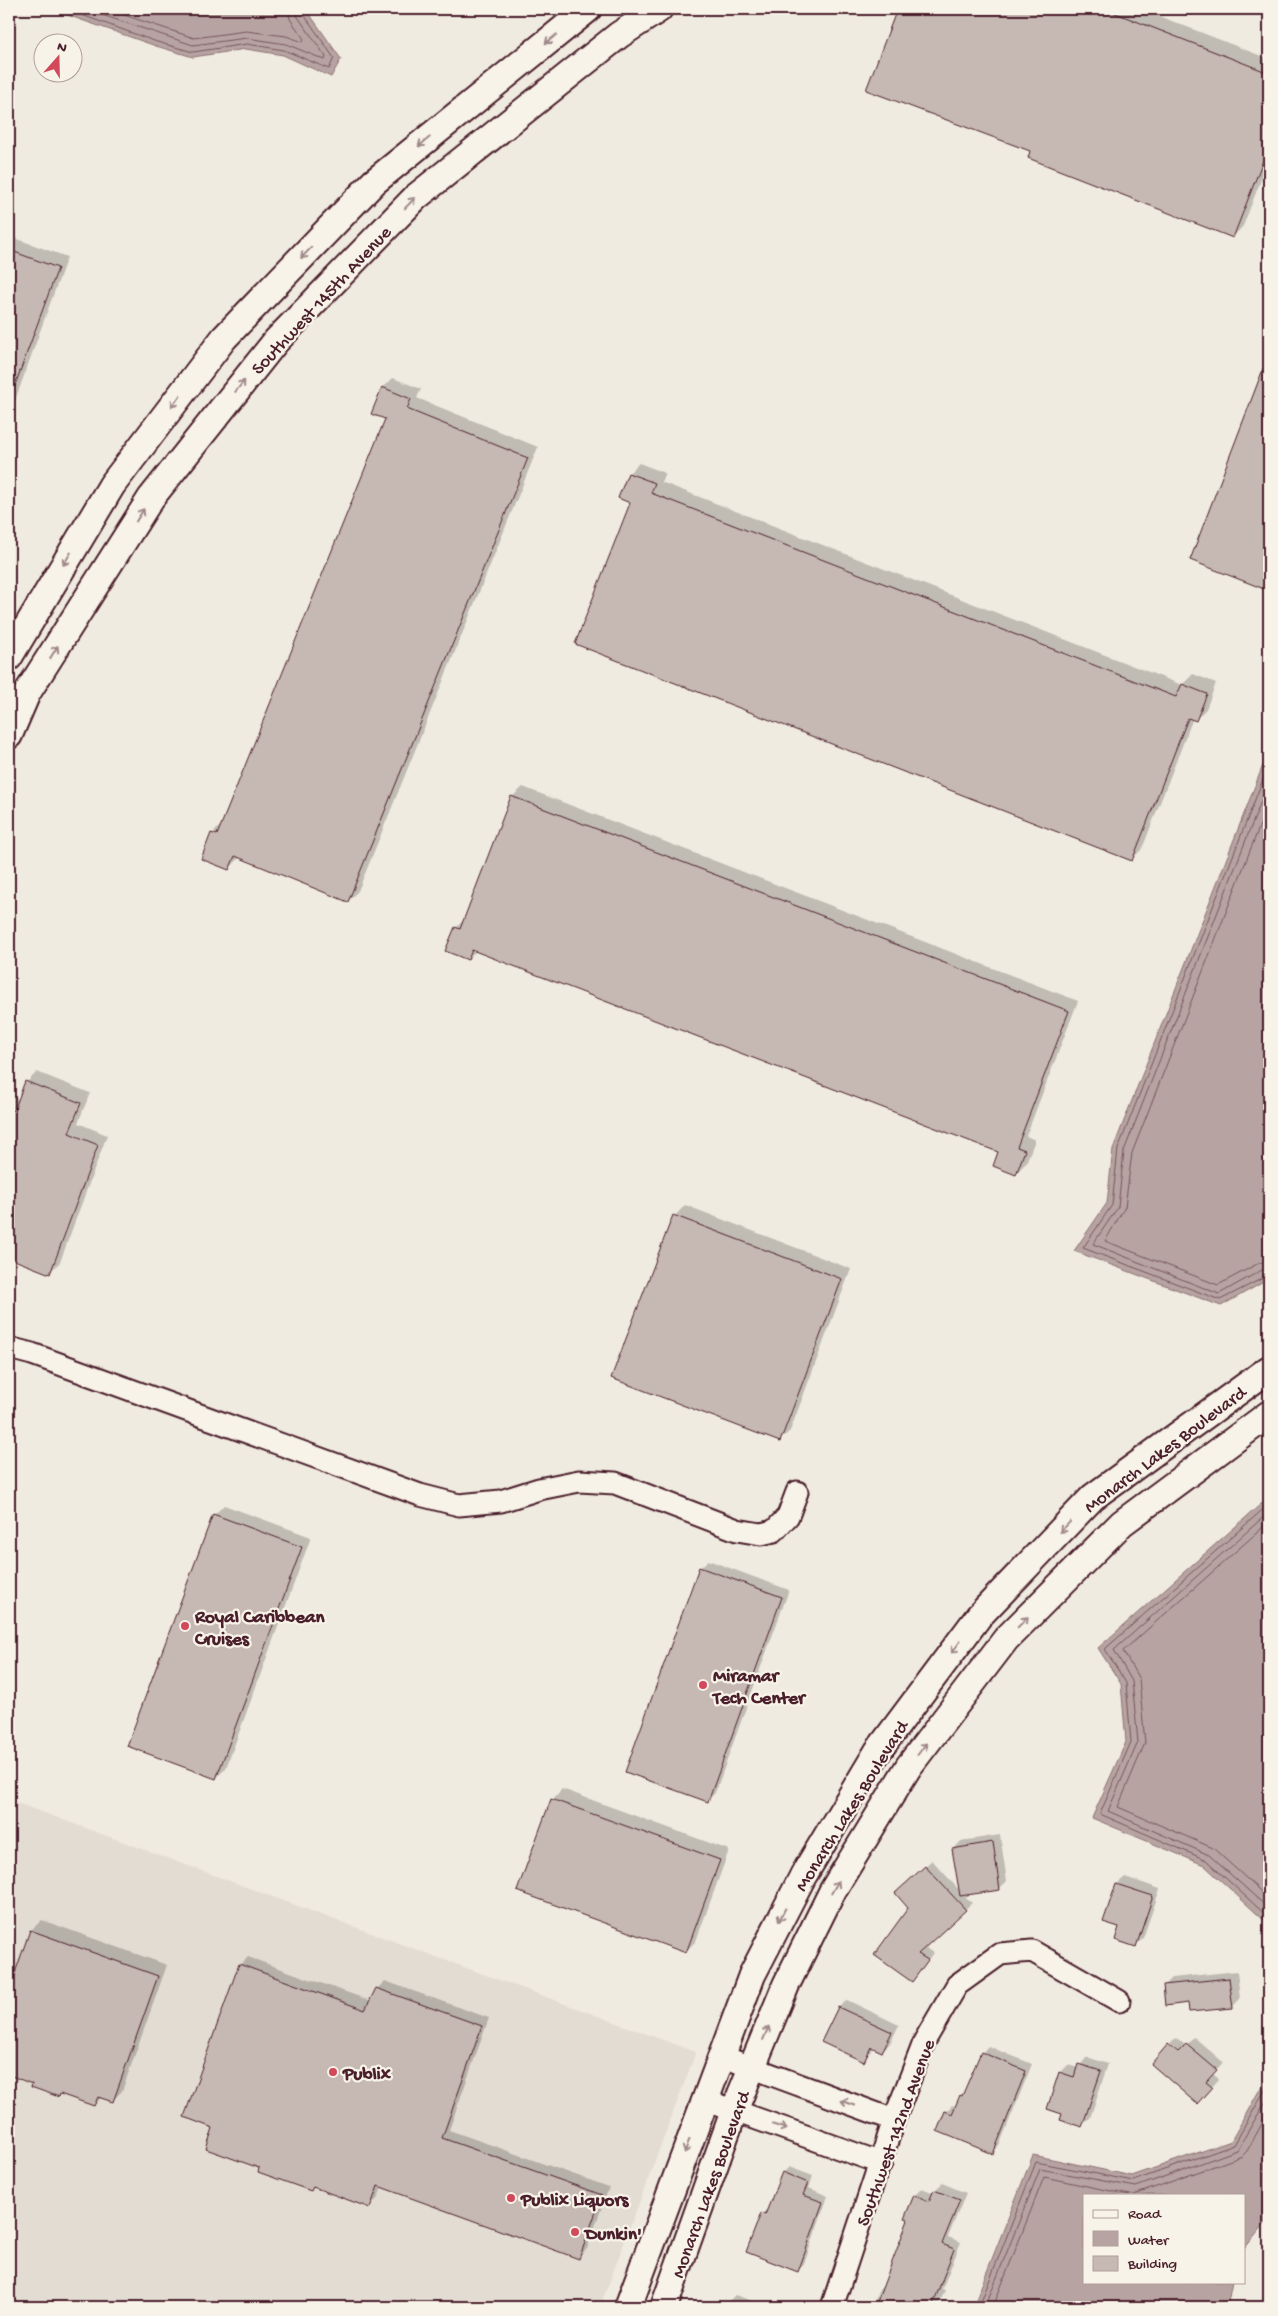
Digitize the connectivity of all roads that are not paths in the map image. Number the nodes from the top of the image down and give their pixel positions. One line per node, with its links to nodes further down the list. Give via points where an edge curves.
1 (588, 9): 3 (street, one-way to 3, via 374,182 224,338 112,485)
2 (659, 9): 4 (street, Southwest 145th Avenue, one-way to 2, via 28,693 151,498 276,341 416,197 619,35)
3 (9, 657)
4 (9, 735)
5 (9, 1340): 7 (street)
6 (9, 1348): 7 (street)
7 (32, 1354): 10 (street, via 420,1495 459,1505 501,1501 579,1482 615,1483 737,1530 761,1534 774,1531 788,1516)
8 (1269, 1369): 12 (street, Monarch Lakes Boulevard, one-way to 12, via 1093,1497 979,1616 878,1751 803,1876 752,1974)
9 (1269, 1414): 13 (street, Monarch Lakes Boulevard, one-way to 9, via 786,1985 833,1890 909,1766 1006,1639 1122,1523)
10 (797, 1492)
11 (1119, 2001): 16 (street, Southwest 142nd Avenue, via 1032,1951 1000,1954 957,1985 925,2040)
12 (721, 2056): 13 (street); 14 (street, Monarch Lakes Boulevard)
13 (751, 2067): 15 (street, Monarch Lakes Boulevard); 16 (street, one-way to 13)
14 (704, 2100): 15 (street); 18 (street, Monarch Lakes Boulevard, one-way to 18)
15 (734, 2111): 17 (street, one-way to 17); 19 (street, Monarch Lakes Boulevard)
16 (894, 2120): 17 (street, Southwest 142nd Avenue)
17 (881, 2163): 20 (street, Southwest 142nd Avenue)
18 (628, 2307)
19 (664, 2307)
20 (832, 2307)

